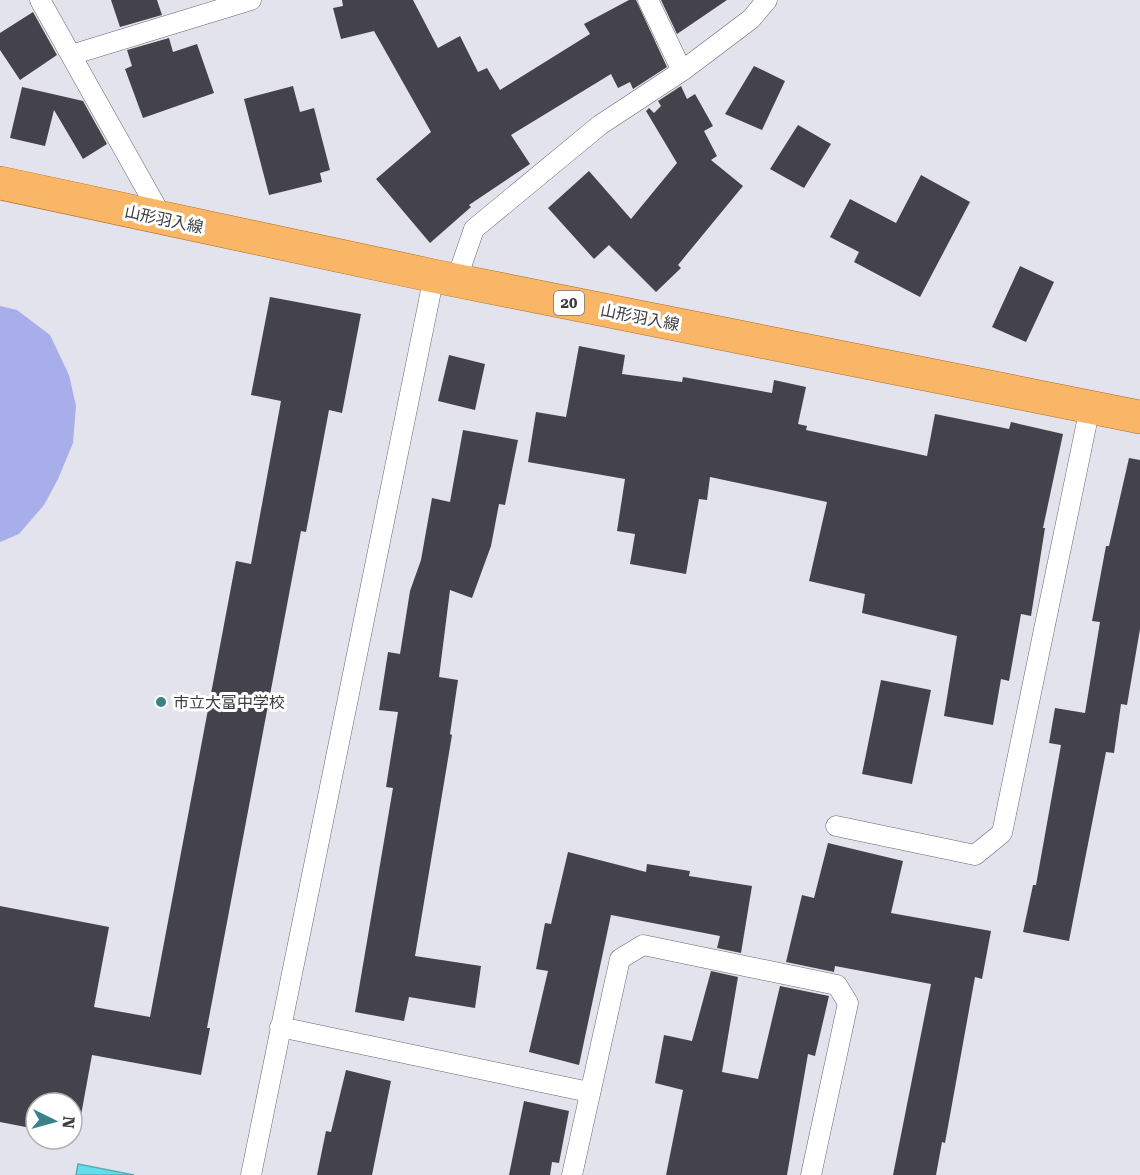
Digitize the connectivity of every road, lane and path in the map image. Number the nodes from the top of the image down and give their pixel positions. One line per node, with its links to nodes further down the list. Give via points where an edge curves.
1 (40, 0): 5 (lane)
2 (251, 0): 5 (lane)
3 (648, 0): 6 (lane)
4 (767, 0): 6 (lane, via 751,19)
5 (71, 56): 8 (lane)
6 (682, 71): 9 (lane, via 600,125 474,229)
7 (0, 183): 8 (main road, 山形羽入線 / 20)
8 (163, 219): 9 (main road, 山形羽入線 / 20)
9 (445, 278): 10 (main road, 山形羽入線 / 20); 13 (lane)
10 (1090, 407): 11 (main road, 山形羽入線 / 20); 12 (lane, via 1002,833 975,855)
11 (1140, 417)
12 (836, 826)
13 (280, 1027): 14 (lane); 15 (lane)
14 (589, 1092): 16 (lane); 17 (lane, via 620,959 643,945 837,985 848,1003)
15 (251, 1175)
16 (572, 1175)
17 (811, 1175)

